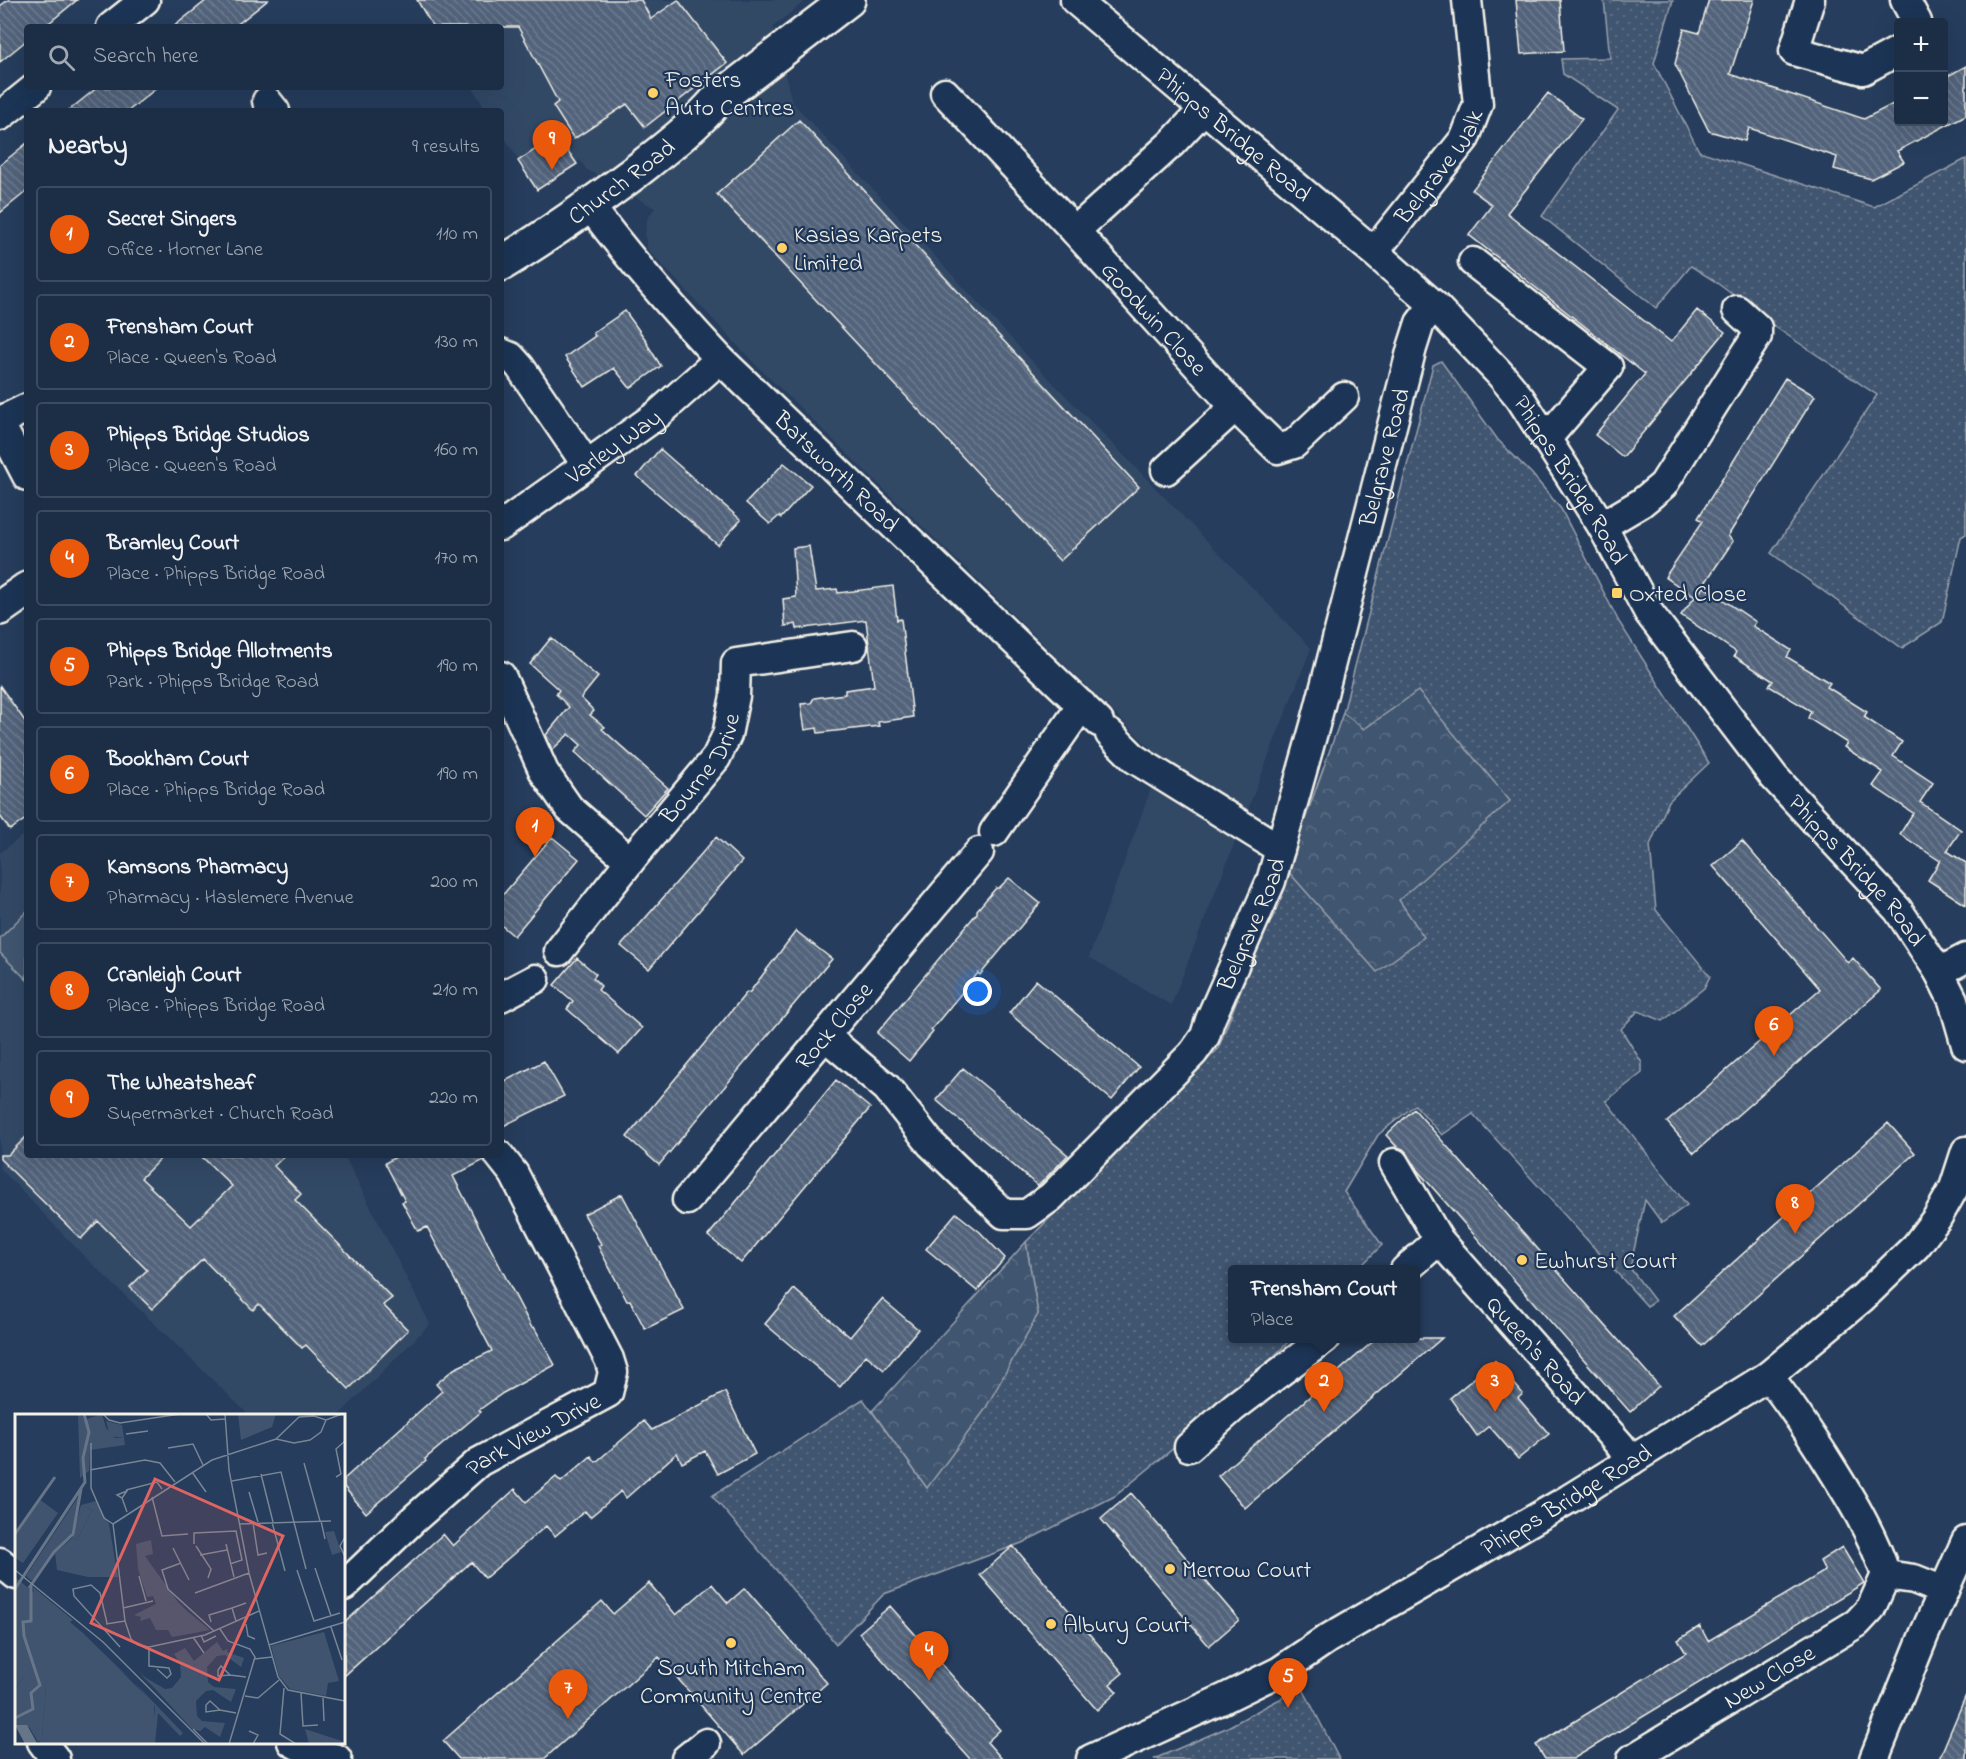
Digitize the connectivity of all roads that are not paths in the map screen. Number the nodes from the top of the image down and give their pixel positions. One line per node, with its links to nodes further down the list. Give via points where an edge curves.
1 (145, 0): 8 (street)
2 (848, 0): 14 (street, Church Road, via 717,100 658,155)
3 (1075, 0): 12 (street, Phipps Bridge Road)
4 (1467, 0): 16 (street, Belgrave Walk, via 1478,104 1465,138)
5 (1810, 0): 9 (street, via 1794,51 1863,70)
6 (1905, 0): 7 (street)
7 (1915, 18)
8 (115, 24)
9 (1894, 54)
10 (32, 90): 13 (street)
11 (945, 93): 15 (street, Goodwin Close)
12 (1204, 109): 15 (street); 16 (street, Phipps Bridge Road)
13 (0, 116)
14 (590, 206): 17 (street, Church Road); 22 (street, Batsworth Road, via 666,302)
15 (1075, 231): 24 (street, Goodwin Close)
16 (1374, 252): 19 (street, Phipps Bridge Road)
17 (504, 262)
18 (1473, 262): 27 (street, via 1608,367)
19 (1434, 305): 27 (street, Phipps Bridge Road, via 1500,374); 38 (street, Belgrave Road, via 1420,323 1412,348)
20 (1737, 310): 32 (street, via 1758,328 1757,336 1663,485)
21 (504, 354): 28 (street, via 520,367)
22 (720, 359): 28 (street, Varley Way, via 657,415); 37 (street, Batsworth Road)
23 (1344, 398): 24 (street, Goodwin Close, via 1294,444 1278,449)
24 (1235, 406): 30 (street)
25 (24, 410): 26 (street)
26 (0, 422): 29 (street)
27 (1547, 438): 32 (street, Phipps Bridge Road)
28 (586, 464): 31 (street, Varley Way)
29 (24, 470)
30 (1166, 470)
31 (504, 524)
32 (1602, 525): 42 (street, Phipps Bridge Road, via 1649,613 1774,777 1898,910)
33 (24, 591): 34 (street)
34 (0, 608)
35 (853, 646): 39 (street, Bourne Drive, via 736,663 735,696 727,735 716,758)
36 (504, 683): 39 (street, via 544,772 569,808)
37 (1097, 720): 38 (street, Batsworth Road, via 1135,759); 45 (street, Rock Close, via 987,842)
38 (1280, 849): 45 (street, Belgrave Road, via 1271,881 1205,1036 1193,1053 1051,1197 1027,1214 1004,1214 931,1144 887,1088)
39 (630, 861): 40 (street, Bourne Drive)
40 (559, 951)
41 (1966, 958): 42 (street)
42 (1939, 972): 46 (street, Phipps Bridge Road, via 1953,1000)
43 (535, 979): 44 (street)
44 (504, 995)
45 (825, 1036): 50 (street, Rock Close)
46 (1966, 1045)
47 (1966, 1151): 54 (street, Phipps Bridge Road, via 1954,1188 1916,1246 1862,1298)
48 (501, 1158): 61 (street, Park View Drive, via 514,1174 609,1359 613,1372 608,1393 478,1462)
49 (1394, 1163): 51 (street, Queen's Road)
50 (687, 1200)
51 (1438, 1240): 52 (street); 56 (street, Queen's Road)
52 (1410, 1265)
53 (1318, 1343): 55 (street, via 1233,1407)
54 (1768, 1376): 56 (street, Phipps Bridge Road); 60 (street, via 1843,1487 1877,1546)
55 (1190, 1447)
56 (1631, 1461): 67 (street, Phipps Bridge Road, via 1280,1671)
57 (1966, 1541): 62 (street)
58 (0, 1562): 59 (street)
59 (15, 1574)
60 (1886, 1575): 62 (street, via 1914,1579); 68 (street, New Close, via 1871,1608 1857,1623)
61 (345, 1585)
62 (1944, 1591): 69 (street)
63 (43, 1744): 65 (street)
64 (294, 1744): 66 (street)
65 (55, 1759)
66 (337, 1759)
67 (1091, 1759)
68 (1632, 1759)
69 (1874, 1759)

